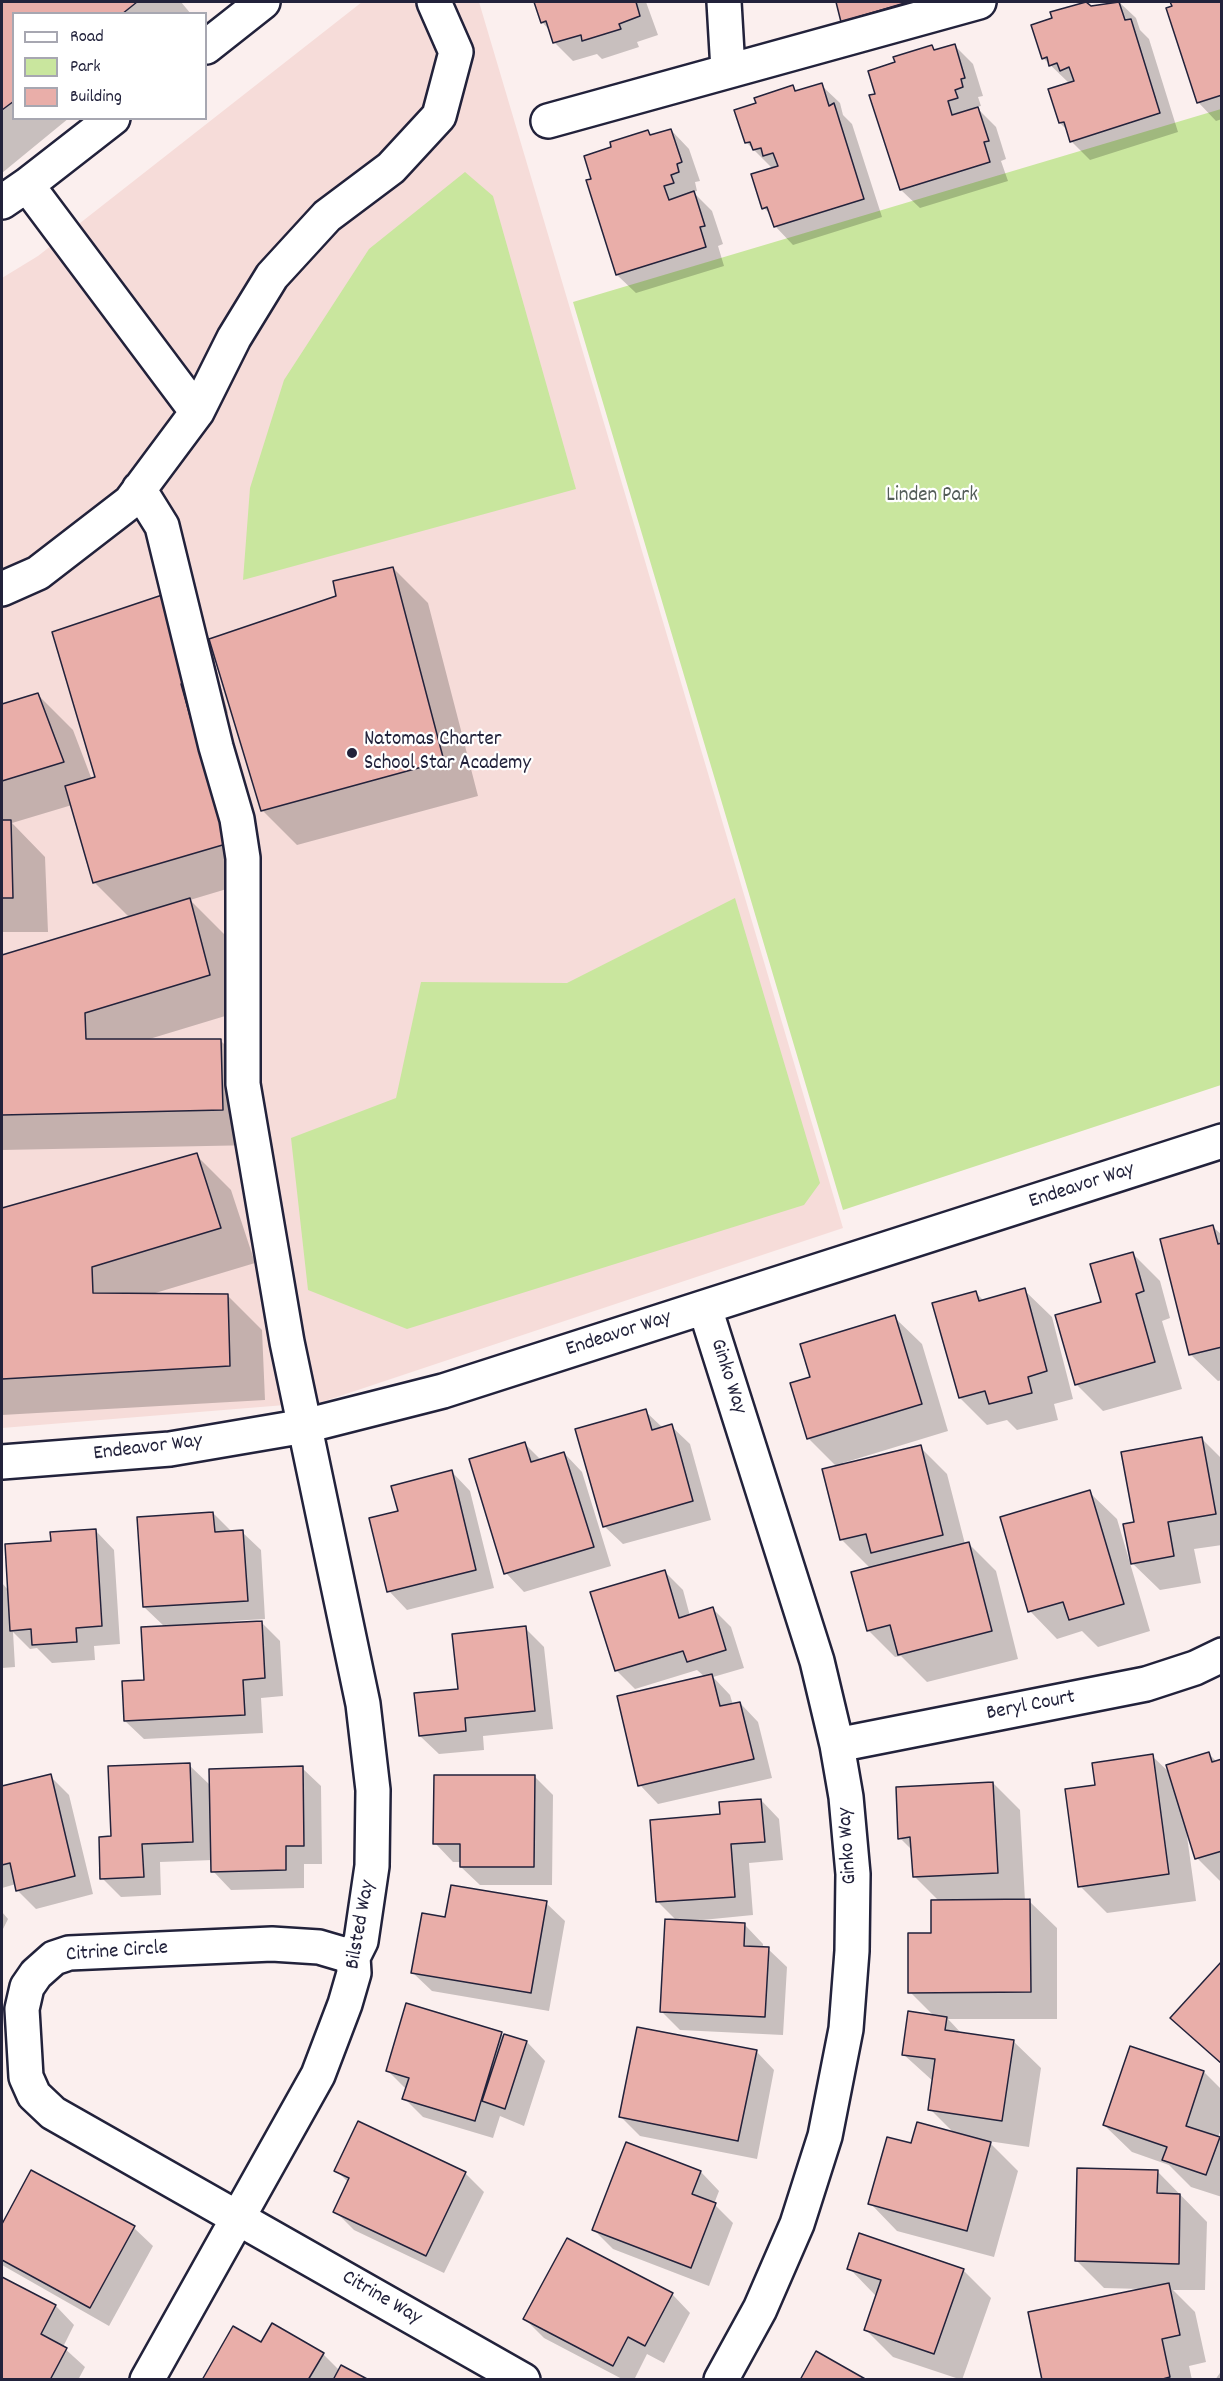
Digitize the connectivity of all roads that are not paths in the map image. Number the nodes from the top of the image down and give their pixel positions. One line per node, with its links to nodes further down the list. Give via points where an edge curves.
1 (263, 2): 5 (street)
2 (434, 2): 10 (street, via 456,52 439,116 391,168 327,216 272,276 234,338)
3 (724, 2): 6 (street)
4 (978, 2): 6 (street)
5 (207, 45)
6 (728, 70): 8 (street)
7 (110, 120): 9 (street)
8 (548, 121)
9 (14, 193): 10 (street)
10 (197, 412): 11 (street)
11 (139, 489): 12 (street, via 129,502 38,573); 15 (street, Bilsted Way, via 162,525 237,819 243,858 243,1084)
12 (2, 589)
13 (1221, 1142): 14 (street, Endeavor Way)
14 (705, 1308): 15 (street, Endeavor Way, via 443,1391); 18 (street, Ginko Way, via 817,1661)
15 (305, 1426): 16 (street, Endeavor Way, via 170,1449); 19 (street, Bilsted Way, via 363,1704 374,1790 372,1866 361,1941)
16 (2, 1462)
17 (1221, 1655): 18 (street, Beryl Court, via 1146,1684)
18 (837, 1745): 23 (street, Ginko Way, via 853,1874 852,1952 844,2039 825,2136 797,2224 760,2309)
19 (353, 1957): 20 (street, Bilsted Way, via 354,1973 345,2004 318,2075); 20 (street, Citrine Circle, via 319,1947 272,1944 69,1953 54,1958 27,1987 22,2009 26,2077 34,2095 53,2113)
20 (239, 2218): 21 (street, Bilsted Way); 22 (street, Citrine Way)
21 (147, 2379)
22 (523, 2379)
23 (721, 2379)

